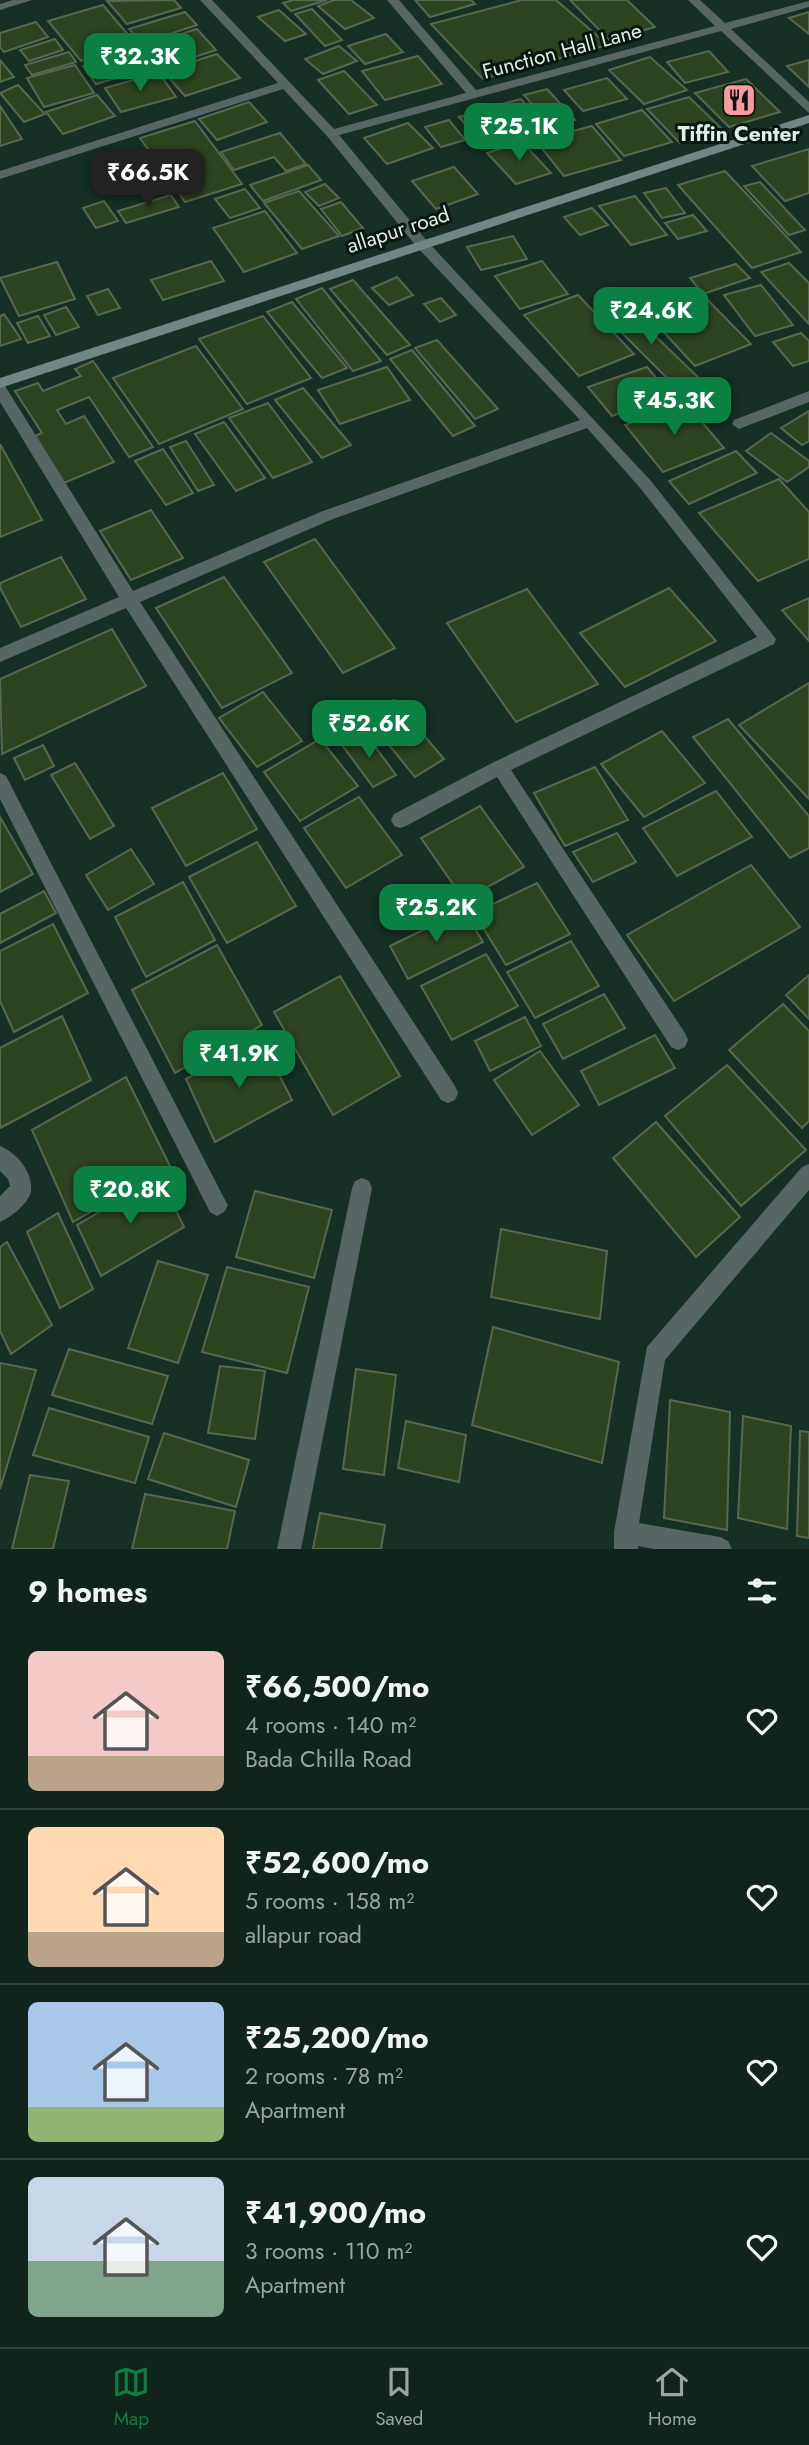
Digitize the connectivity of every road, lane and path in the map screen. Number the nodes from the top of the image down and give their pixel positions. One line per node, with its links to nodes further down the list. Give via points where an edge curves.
1 (26, 0): 6 (street)
2 (206, 0): 8 (street)
3 (393, 0): 9 (street)
4 (694, 0): 7 (street)
5 (809, 4): 7 (street, Function Hall Lane)
6 (0, 7)
7 (722, 29): 9 (street, Function Hall Lane); 10 (street)
8 (285, 85): 12 (street); 13 (street)
9 (473, 94): 12 (street, Function Hall Lane)
10 (809, 109)
11 (809, 119): 14 (main road, allapur road)
12 (331, 133): 14 (street)
13 (0, 174)
14 (422, 244): 15 (main road, allapur road); 18 (street)
15 (0, 383)
16 (0, 390): 20 (street)
17 (809, 396): 19 (street)
18 (590, 422): 20 (street, via 328,515); 22 (street, via 768,639)
19 (740, 424)
20 (129, 599): 21 (street); 26 (street)
21 (0, 655)
22 (500, 767): 24 (street); 25 (street)
23 (0, 781): 30 (street)
24 (400, 820)
25 (678, 1040)
26 (448, 1093)
27 (0, 1156): 31 (street, via 17,1173 21,1190)
28 (807, 1184): 32 (street, via 654,1355)
29 (362, 1188): 33 (street)
30 (217, 1205)
31 (0, 1211)
32 (626, 1540): 34 (street)
33 (289, 1549)
34 (720, 1549)

